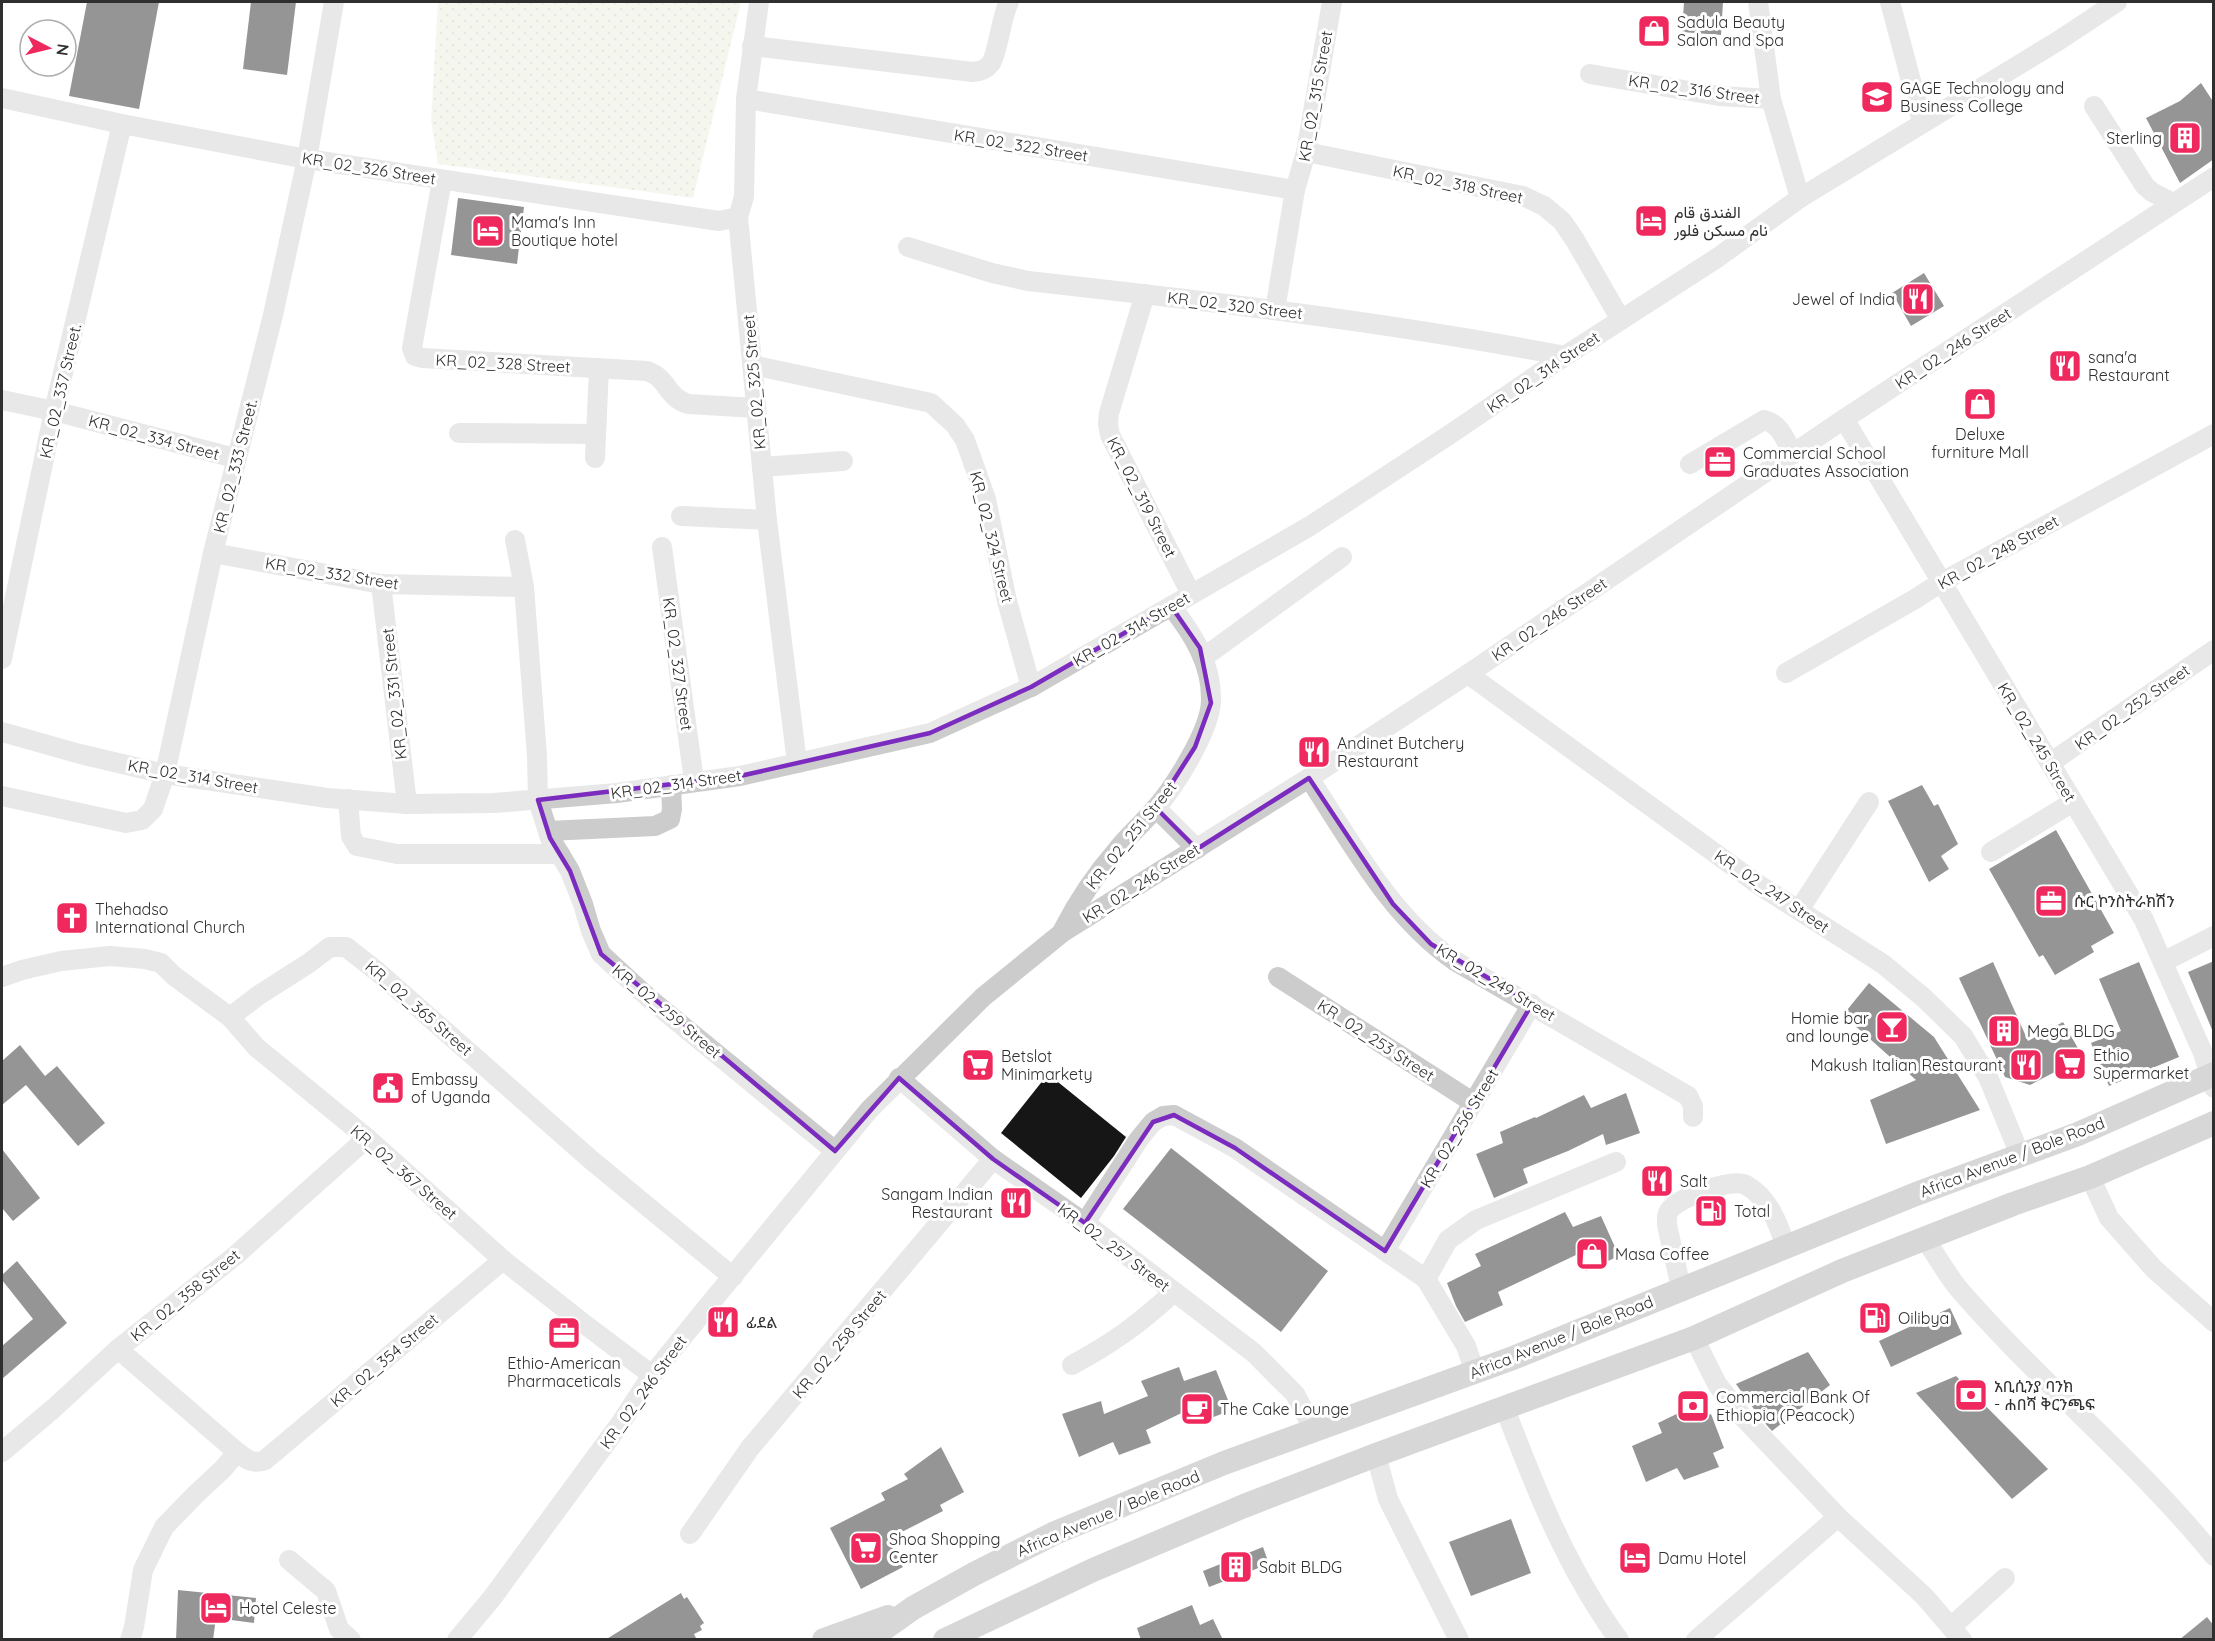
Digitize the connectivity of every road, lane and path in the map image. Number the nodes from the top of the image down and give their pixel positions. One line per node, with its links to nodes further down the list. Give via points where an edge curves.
1 (334, 2): 17 (street, KR_02_333 Street.)
2 (759, 2): 8 (street, KR_02_325 Street)
3 (1009, 2): 8 (street, via 992,62 984,70 973,72)
4 (1332, 2): 16 (street, KR_02_315 Street)
5 (1758, 2): 12 (street, KR_02_316 Street)
6 (1890, 2): 14 (street)
7 (2117, 2): 14 (street, KR_02_314 Street)
8 (752, 46): 11 (street, KR_02_325 Street)
9 (1590, 74): 12 (street, KR_02_316 Street, via 1719,96)
10 (2, 98): 15 (street, KR_02_326 Street)
11 (746, 99): 20 (street, KR_02_322 Street); 23 (street, KR_02_325 Street, via 744,197)
12 (1771, 99): 21 (street)
13 (2094, 106): 22 (street, via 2145,186)
14 (1922, 122): 21 (street, KR_02_314 Street)
15 (122, 124): 17 (street, KR_02_326 Street); 33 (street, KR_02_337 Street.)
16 (1306, 152): 20 (street, KR_02_315 Street); 27 (street, KR_02_318 Street, via 1523,196 1544,206 1562,221 1575,240)
17 (307, 159): 19 (street, KR_02_326 Street); 39 (street, KR_02_333 Street.)
18 (2214, 177): 22 (street, KR_02_246 Street)
19 (442, 180): 23 (street, KR_02_326 Street, via 719,221); 30 (street, KR_02_328 Street, via 412,348 415,356)
20 (1295, 190): 26 (street, KR_02_315 Street)
21 (1800, 198): 27 (street, KR_02_314 Street)
22 (2173, 203): 34 (street, KR_02_246 Street)
23 (738, 217): 29 (street, KR_02_325 Street)
24 (908, 247): 25 (street, KR_02_320 Street, via 1028,281)
25 (1145, 294): 26 (street, KR_02_320 Street); 53 (street, KR_02_319 Street, via 1108,424 1110,435)
26 (1275, 310): 28 (street, KR_02_320 Street)
27 (1621, 320): 28 (street, KR_02_314 Street)
28 (1565, 356): 53 (street, KR_02_314 Street, via 1310,526)
29 (752, 364): 32 (street, KR_02_325 Street); 60 (street, KR_02_324 Street, via 931,403 955,425 986,499 1007,601)
30 (599, 368): 32 (street, KR_02_328 Street, via 656,374 672,396 688,404); 36 (street)
31 (2, 400): 33 (street, KR_02_334 Street)
32 (756, 408): 43 (street, KR_02_325 Street)
33 (54, 411): 39 (street, KR_02_334 Street); 57 (street, KR_02_337 Street.)
34 (1844, 419): 38 (street, KR_02_246 Street); 50 (street, KR_02_245 Street)
35 (459, 434): 36 (street)
36 (596, 434): 40 (street)
37 (2214, 434): 50 (street, KR_02_248 Street)
38 (1793, 454): 42 (street, via 1778,426 1764,420); 59 (street, KR_02_246 Street)
39 (236, 458): 48 (street, KR_02_333 Street.)
40 (595, 458)
41 (843, 461): 43 (street)
42 (1690, 464)
43 (762, 467): 45 (street, KR_02_325 Street)
44 (681, 516): 45 (street)
45 (767, 520): 62 (street, KR_02_325 Street)
46 (514, 540): 52 (street)
47 (662, 547): 66 (street, KR_02_327 Street)
48 (213, 553): 51 (street, KR_02_332 Street); 64 (street, KR_02_333 Street.)
49 (1342, 557): 56 (street)
50 (1940, 583): 58 (street, KR_02_248 Street); 63 (street, KR_02_245 Street)
51 (381, 584): 52 (street, KR_02_332 Street); 73 (street, KR_02_331 Street)
52 (524, 587): 70 (street)
53 (1191, 594): 54 (street, KR_02_314 Street)
54 (1171, 606): 56 (street, KR_02_251 Street); 60 (street, KR_02_314 Street)
55 (2214, 650): 63 (street, KR_02_252 Street)
56 (1203, 657): 74 (street, KR_02_251 Street, via 1210,686 1207,721)
57 (2, 659)
58 (1786, 673)
59 (1468, 674): 65 (street, KR_02_246 Street); 79 (street, KR_02_247 Street)
60 (1031, 687): 62 (street, KR_02_314 Street, via 930,733)
61 (2, 732): 64 (street, KR_02_314 Street)
62 (797, 763): 66 (street, KR_02_314 Street)
63 (2050, 763): 72 (street, KR_02_245 Street)
64 (165, 774): 68 (street, KR_02_333 Street., via 153,809 142,820 126,823); 69 (street, KR_02_314 Street)
65 (1309, 778): 76 (street, KR_02_246 Street); 85 (street, KR_02_249 Street, via 1393,904 1431,944)
66 (694, 781): 67 (street, KR_02_314 Street)
67 (671, 785): 70 (street, KR_02_314 Street); 75 (street, via 670,819 656,826)
68 (2, 796)
69 (348, 799): 73 (street, KR_02_314 Street); 78 (street, via 351,836 357,846 397,854)
70 (538, 800): 73 (street, KR_02_314 Street); 75 (street, KR_02_259 Street)
71 (1869, 802): 79 (street)
72 (2073, 802): 77 (street); 82 (street, KR_02_245 Street, via 2144,920)
73 (407, 804)
74 (1156, 808): 76 (street); 80 (street, KR_02_251 Street, via 1091,883)
75 (548, 831): 78 (street, KR_02_259 Street)
76 (1197, 849): 80 (street, KR_02_246 Street)
77 (1991, 852)
78 (560, 854): 93 (street, KR_02_259 Street, via 601,954)
79 (1799, 910): 94 (street, KR_02_247 Street, via 1883,964 1963,1036 1988,1077)
80 (1063, 932): 87 (street, KR_02_246 Street, via 983,997)
81 (2214, 936): 82 (street)
82 (2163, 962): 88 (street, KR_02_245 Street)
83 (2, 977): 86 (street, KR_02_367 Street, via 62,961 110,956 145,959 161,963)
84 (1278, 977): 89 (street, KR_02_253 Street)
85 (1532, 1004): 89 (street, KR_02_256 Street); 90 (street, KR_02_249 Street, via 1688,1096)
86 (230, 1017): 92 (street, KR_02_367 Street, via 256,1047); 103 (street, KR_02_365 Street, via 330,947 346,947 653,1213)
87 (899, 1078): 93 (street, KR_02_246 Street); 95 (street, KR_02_257 Street)
88 (2212, 1079): 94 (main road, Africa Avenue / Bole Road)
89 (1474, 1103): 101 (street, KR_02_256 Street)
90 (1693, 1117)
91 (2214, 1123): 97 (main road)
92 (367, 1138): 102 (street, KR_02_367 Street); 109 (street, KR_02_358 Street, via 236,1255)
93 (835, 1151): 103 (street, KR_02_246 Street)
94 (2020, 1155): 100 (main road, Africa Avenue / Bole Road)
95 (993, 1158): 98 (street, KR_02_257 Street); 119 (street, KR_02_258 Street, via 750,1448)
96 (1616, 1162): 104 (street, via 1476,1220 1448,1240)
97 (2090, 1177): 99 (main road); 107 (street, via 2109,1218 2154,1269)
98 (1085, 1223): 101 (street, via 1153,1122 1163,1116 1174,1116 1235,1148); 106 (street, KR_02_257 Street)
99 (1925, 1239): 108 (main road, via 1842,1271); 120 (street, via 1957,1287 2026,1363 2147,1481)
100 (1786, 1246): 105 (main road, Africa Avenue / Bole Road); 105 (street, via 1770,1208 1745,1184 1737,1182 1697,1193 1670,1209 1667,1215)
101 (1384, 1251): 104 (street)
102 (503, 1260): 112 (street, KR_02_367 Street); 116 (street, KR_02_354 Street, via 265,1460 249,1461)
103 (733, 1277): 112 (street, KR_02_246 Street)
104 (1426, 1279): 111 (street, via 1466,1346)
105 (1681, 1288): 111 (main road, Africa Avenue / Bole Road)
106 (1174, 1292): 110 (street, via 1137,1325); 114 (street, KR_02_257 Street, via 1254,1353 1295,1394)
107 (2214, 1322)
108 (1694, 1338): 113 (main road); 118 (street, via 1717,1384 1742,1416)
109 (118, 1349): 115 (street, KR_02_358 Street); 116 (street)
110 (1072, 1365)
111 (1475, 1372): 114 (main road, Africa Avenue / Bole Road)
112 (652, 1375): 129 (street, KR_02_246 Street, via 588,1468)
113 (1505, 1409): 117 (main road); 125 (street, via 1577,1576)
114 (1314, 1430): 123 (main road, Africa Avenue / Bole Road, via 1055,1533)
115 (2, 1452)
116 (237, 1452): 127 (street, via 164,1527 143,1570)
117 (1376, 1455): 126 (main road, via 1102,1566); 132 (street, via 1388,1499)
118 (1838, 1517): 124 (street, via 1905,1578); 133 (street)
119 (690, 1533)
120 (2214, 1556)
121 (289, 1560): 128 (street, via 326,1591 339,1629)
122 (2005, 1578): 124 (street)
123 (913, 1608): 130 (main road, Africa Avenue / Bole Road); 131 (main road, Africa Avenue / Bole Road)
124 (1957, 1633)
125 (1615, 1638)
126 (949, 1639)
127 (130, 1640)
128 (351, 1640)
129 (457, 1640)
130 (824, 1640)
131 (868, 1640)
132 (1459, 1640)
133 (1696, 1640)

